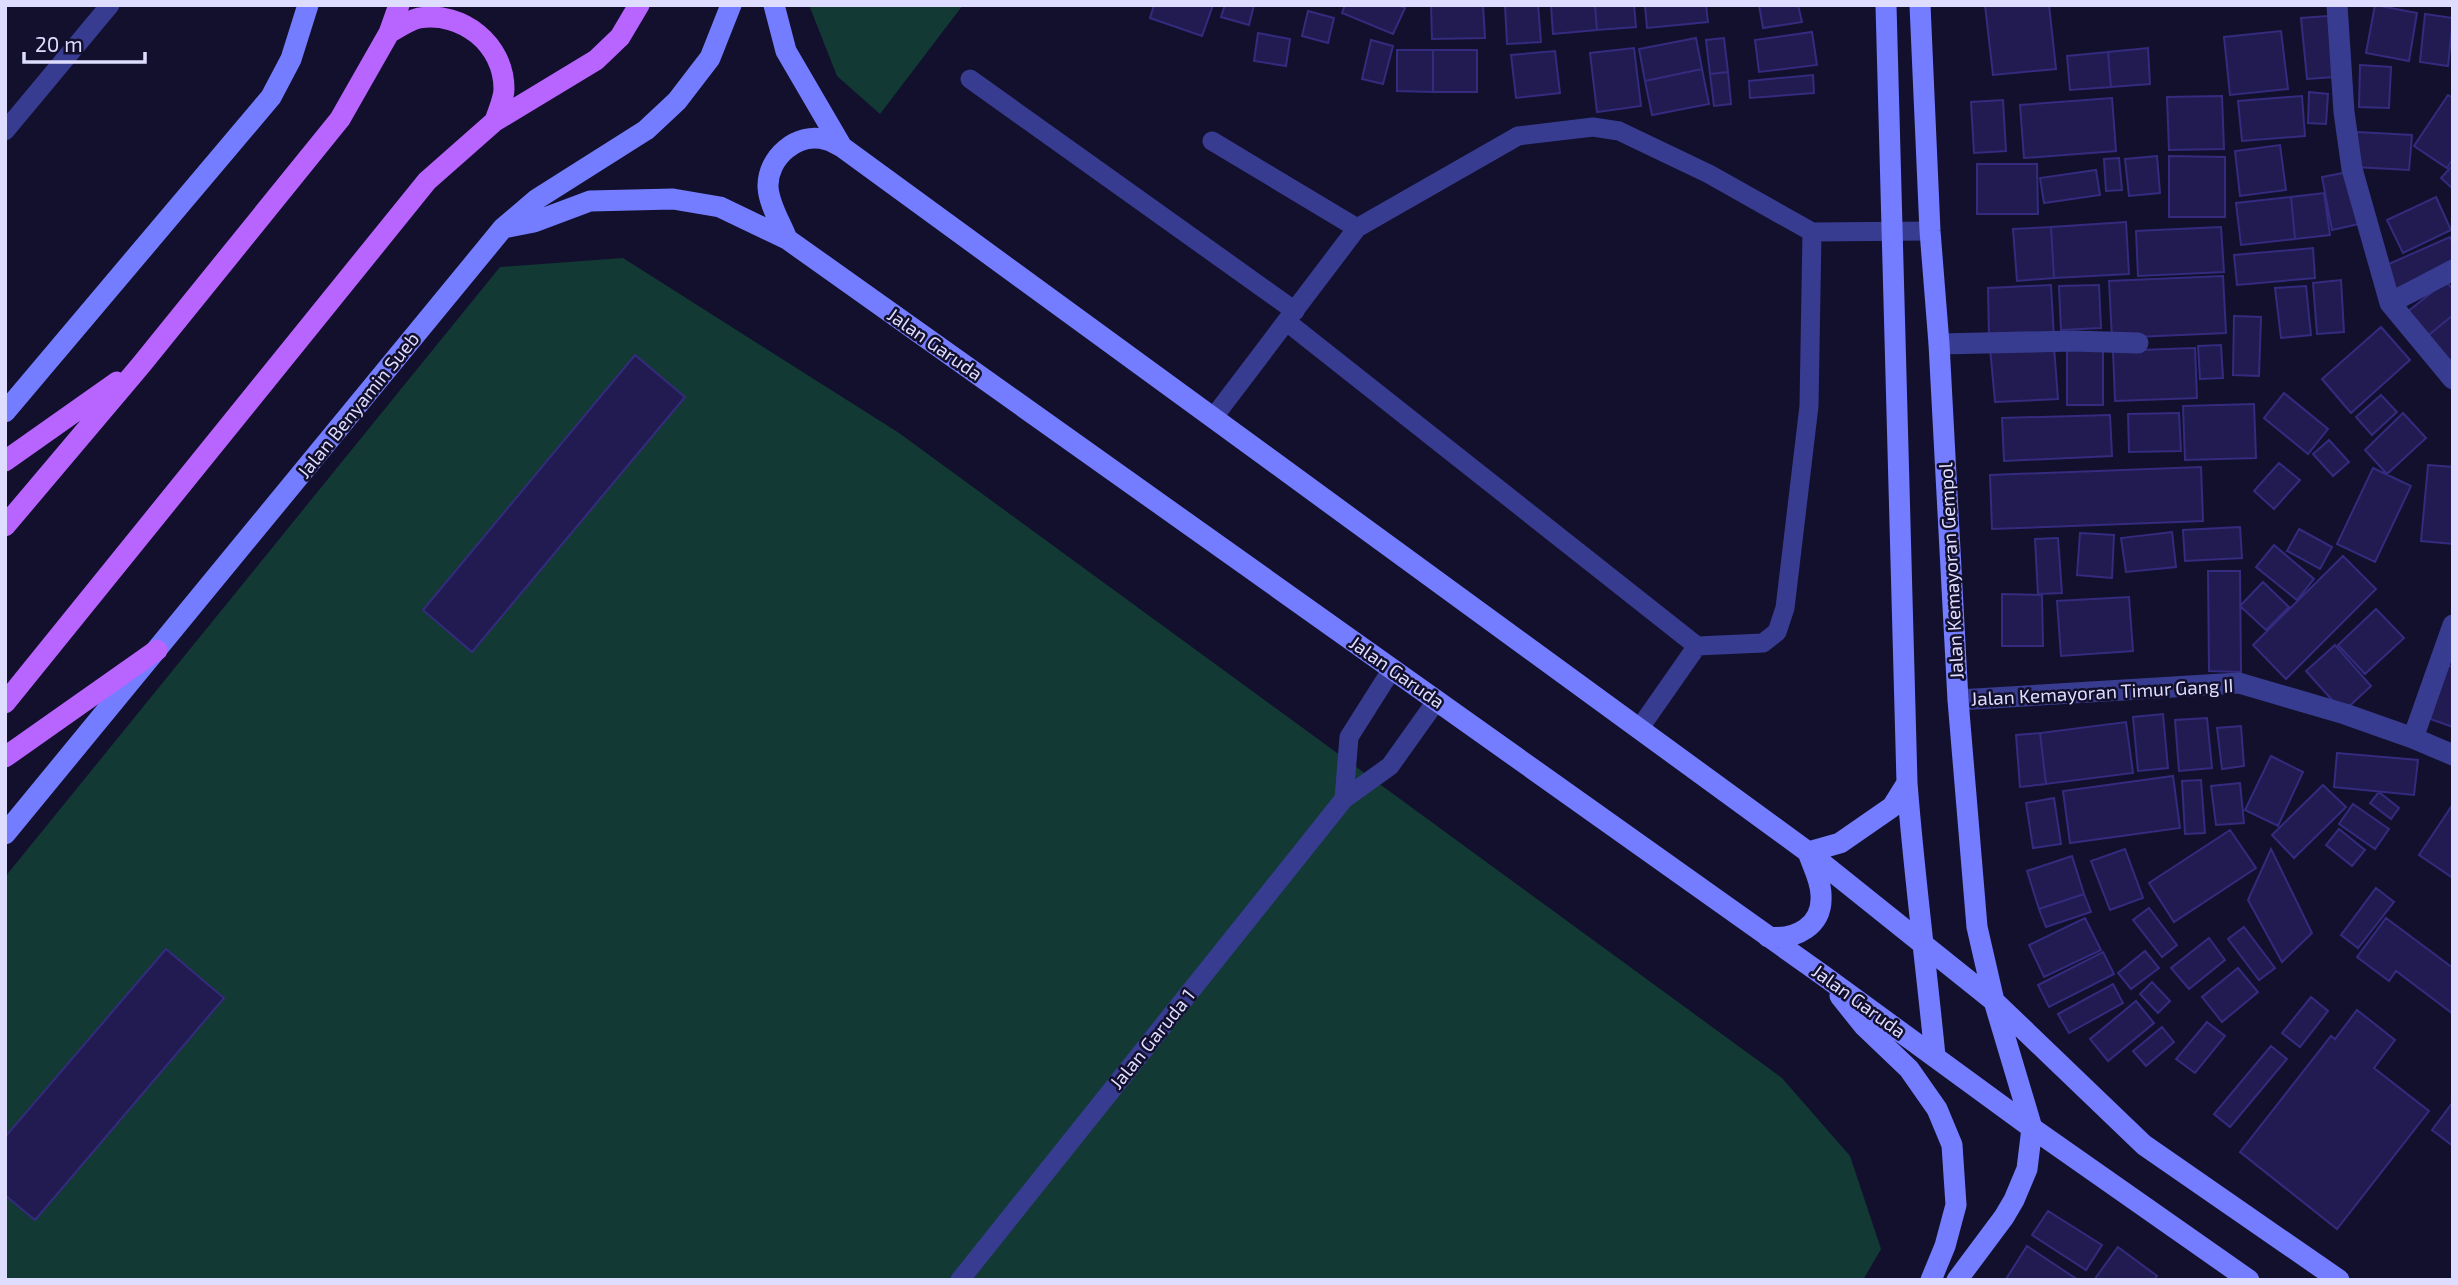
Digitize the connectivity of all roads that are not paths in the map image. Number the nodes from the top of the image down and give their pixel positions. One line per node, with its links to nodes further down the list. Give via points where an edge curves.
1 (110, 5): 13 (lane)
2 (309, 5): 29 (main road, via 291,59 271,97)
3 (399, 5): 10 (main road)
4 (639, 5): 12 (main road, via 620,37 596,60)
5 (730, 5): 16 (main road, Jalan Benyamin Sueb, via 710,58 677,102 646,131 537,200)
6 (774, 5): 15 (main road, via 786,51)
7 (1886, 5): 19 (main road)
8 (1920, 5): 18 (main road, Jalan Kemayoran Gempol)
9 (2337, 5): 23 (street, via 2352,169)
10 (389, 33): 12 (main road, via 417,19 449,18 479,32 498,58 504,90); 27 (main road, via 340,119)
11 (970, 79): 24 (lane)
12 (495, 121): 39 (main road, via 427,181 403,209)
13 (5, 131)
14 (1212, 141): 17 (lane)
15 (842, 147): 21 (main road, via 826,139 808,139 779,155 768,188); 30 (main road)
16 (503, 228): 21 (main road, Jalan Garuda, via 590,201 673,199 720,206); 35 (main road, Jalan Benyamin Sueb)
17 (1357, 229): 20 (lane, via 1518,136 1593,127 1619,131 1686,163); 24 (lane)
18 (1930, 230): 19 (lane); 26 (main road, Jalan Kemayoran Gempol)
19 (1892, 231): 20 (lane); 44 (main road)
20 (1812, 232): 34 (lane, via 1809,406 1785,608 1777,632 1763,643)
21 (787, 239): 36 (main road, Jalan Garuda)
22 (2453, 270): 23 (street)
23 (2390, 303): 28 (street)
24 (1291, 316): 30 (lane); 34 (lane)
25 (2138, 343): 26 (street)
26 (1939, 344): 38 (main road, Jalan Kemayoran Gempol)
27 (141, 365): 31 (main road); 32 (main road)
28 (2453, 379)
29 (5, 412)
30 (1213, 418): 40 (main road)
31 (5, 461)
32 (5, 526)
33 (2453, 625): 41 (street)
34 (1697, 646): 40 (lane)
35 (157, 650): 43 (main road); 46 (main road, Jalan Benyamin Sueb)
36 (1392, 669): 37 (main road, Jalan Garuda); 45 (lane, via 1349,737)
37 (1437, 700): 45 (lane, Jalan Garuda 1, via 1390,766); 48 (main road, Jalan Garuda)
38 (1958, 700): 41 (street, Jalan Kemayoran Timur Gang II, via 2239,683); 51 (main road, Jalan Kemayoran Gempol, via 1977,927)
39 (5, 703)
40 (1639, 729): 47 (main road)
41 (2413, 738): 42 (street, Jalan Kemayoran Timur Gang II)
42 (2453, 755)
43 (5, 757)
44 (1907, 783): 47 (main road, via 1892,807 1840,843); 49 (main road)
45 (1344, 799): 54 (lane, Jalan Garuda 1)
46 (5, 834)
47 (1808, 852): 48 (main road, via 1822,892 1816,918 1796,936); 49 (main road)
48 (1768, 937): 50 (main road, Jalan Garuda)
49 (1924, 944): 51 (main road); 52 (main road)
50 (1824, 976): 52 (main road, Jalan Garuda); 55 (main road, via 1864,1026 1909,1069 1937,1109 1952,1144 1956,1205)
51 (1994, 1001): 53 (main road, Jalan Kemayoran Gempol); 58 (main road, via 2144,1145)
52 (1935, 1055): 53 (main road, Jalan Garuda)
53 (2032, 1128): 56 (main road, via 2027,1169 2014,1200); 57 (main road, Jalan Garuda)
54 (960, 1280)
55 (1931, 1280)
56 (1957, 1280)
57 (2249, 1280)
58 (2339, 1280)

